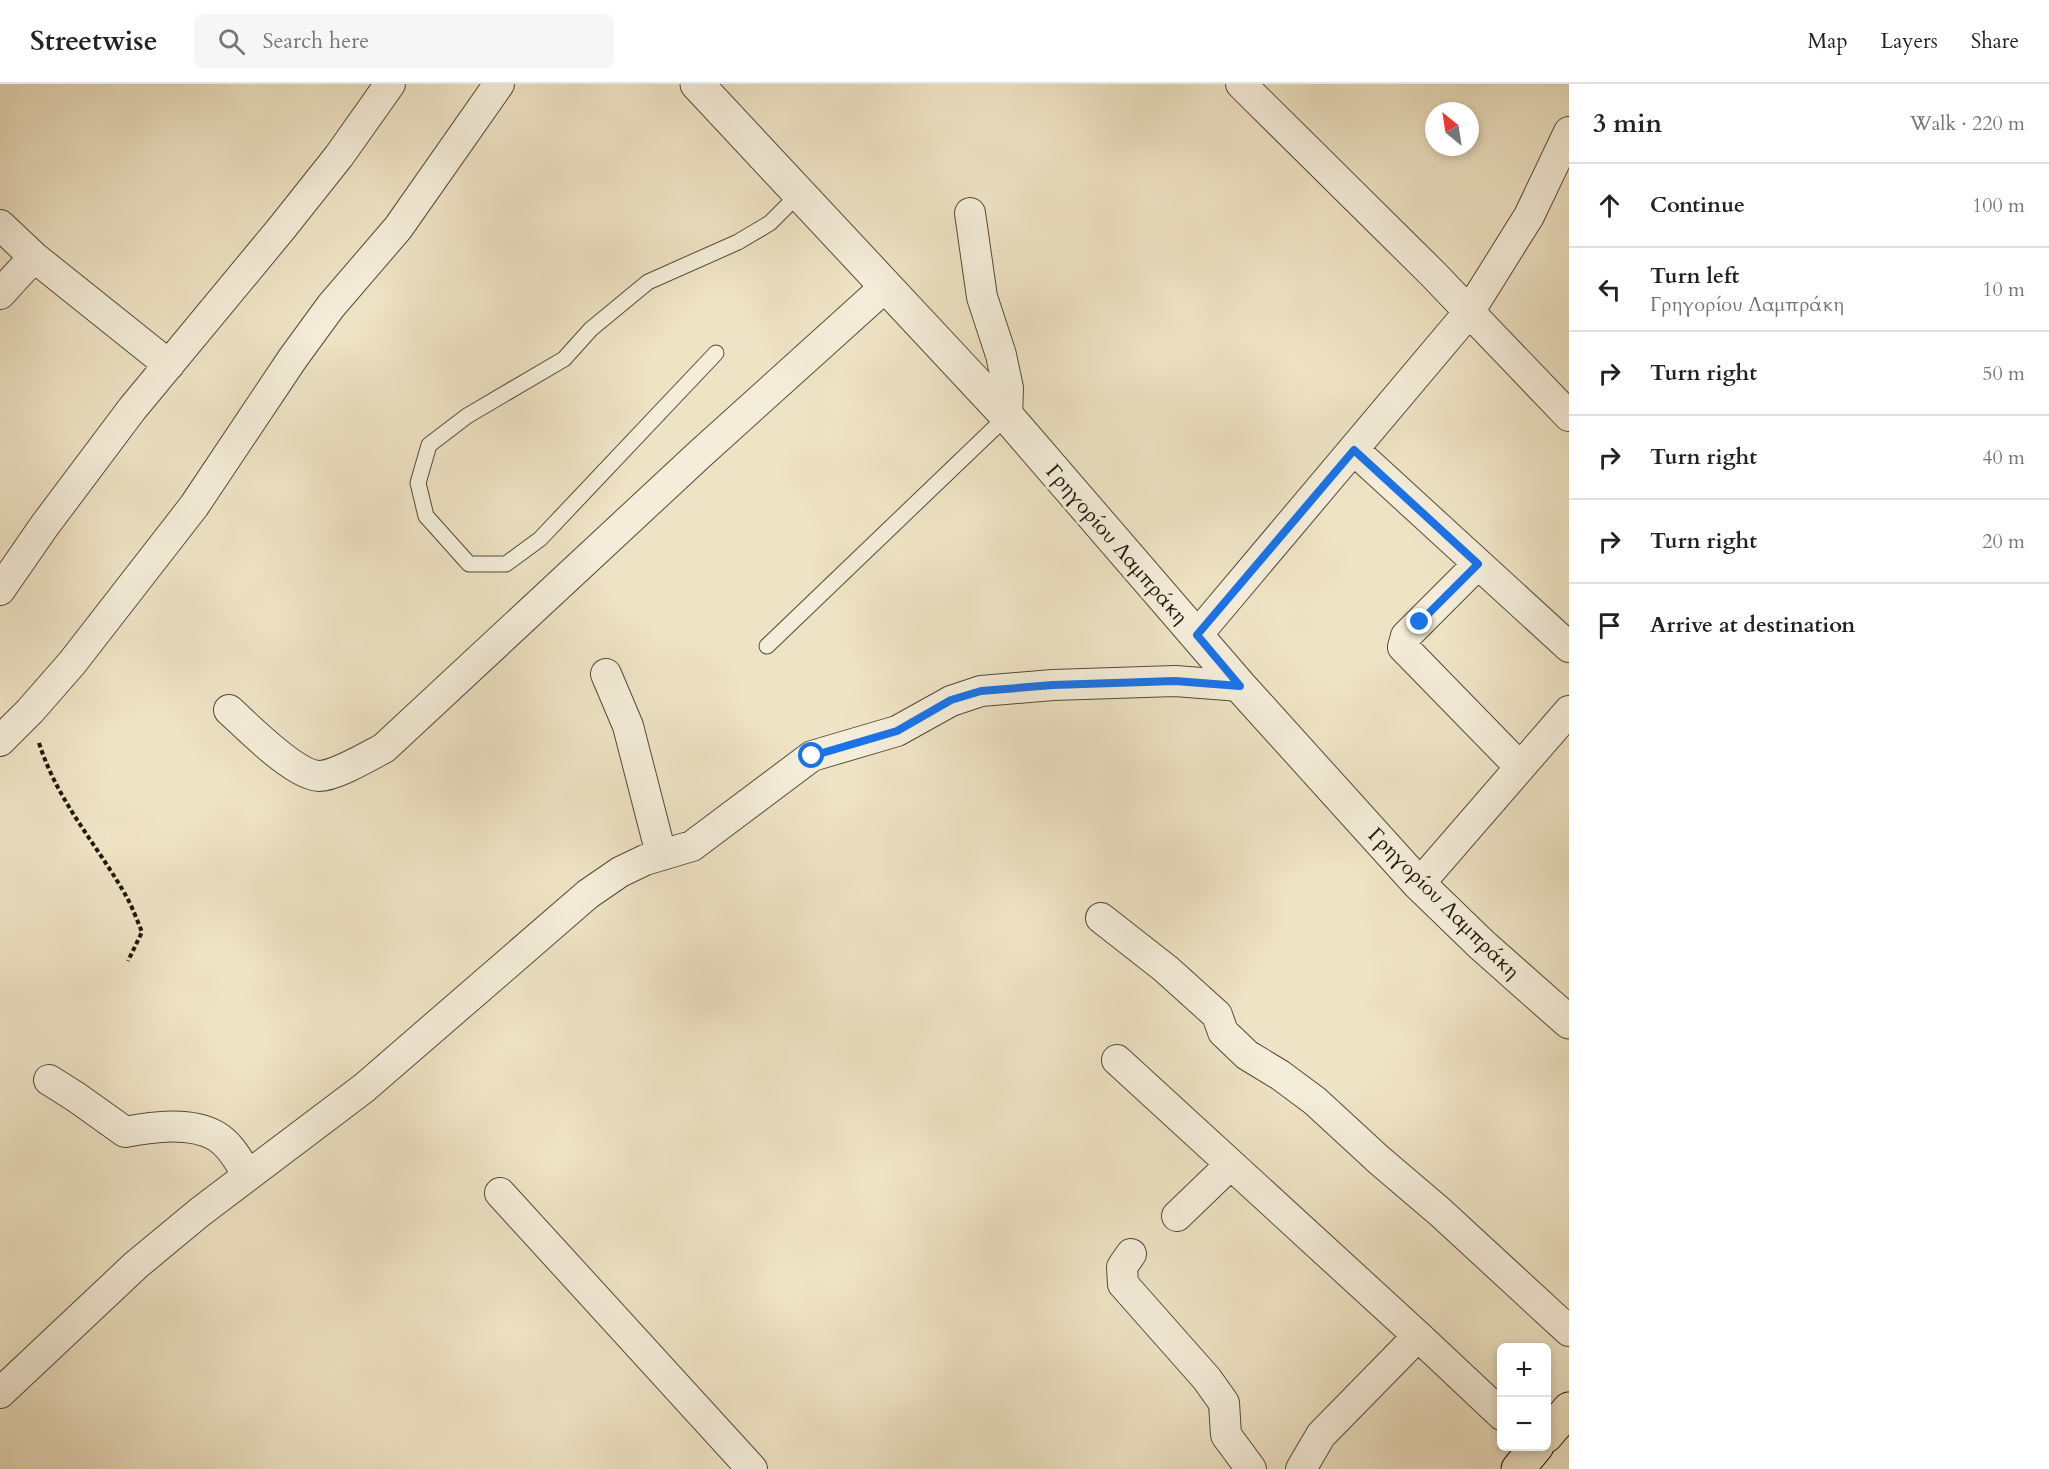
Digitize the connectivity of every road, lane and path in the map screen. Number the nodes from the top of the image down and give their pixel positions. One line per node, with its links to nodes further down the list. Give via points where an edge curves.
1 (390, 84): 15 (street, via 339,156)
2 (499, 84): 27 (street, via 398,228 331,306 293,358 194,506 107,620)
3 (697, 84): 6 (street, Γρηγορίου Λαμπράκη)
4 (1241, 84): 13 (street)
5 (1569, 132): 13 (street, via 1529,216)
6 (800, 193): 11 (street, Γρηγορίου Λαμπράκη); 14 (lane, via 770,223 738,242 648,282 591,329 564,359 467,416 429,445 418,483 426,516 469,564 506,564 540,538)
7 (970, 213): 16 (street, via 982,297 1008,388)
8 (0, 225): 9 (street)
9 (34, 257): 10 (street); 12 (street); 15 (street)
10 (0, 270)
11 (885, 288): 16 (street, Γρηγορίου Λαμπράκη); 26 (street, via 384,748 349,767 319,776 293,766)
12 (0, 294)
13 (1469, 312): 17 (street); 18 (street)
14 (716, 353)
15 (169, 365): 20 (street, via 90,464)
16 (1006, 416): 21 (street, Γρηγορίου Λαμπράκη); 22 (lane)
17 (1569, 416)
18 (1354, 450): 19 (street); 21 (street)
19 (1478, 564): 23 (street); 30 (street, via 1406,636 1403,647)
20 (0, 590)
21 (1197, 635): 25 (street, Γρηγορίου Λαμπράκη)
22 (767, 646)
23 (1569, 646)
24 (606, 674): 31 (street, via 628,726)
25 (1240, 686): 31 (street, via 1175,681 981,691 951,700 897,731 812,756 692,846); 32 (street, Γρηγορίου Λαμπράκη)
26 (229, 710)
27 (30, 711): 29 (street); 34 (path, via 44,758 70,813 125,895 142,932)
28 (1569, 711): 30 (street)
29 (0, 741)
30 (1519, 766): 32 (street)
31 (661, 854): 39 (street, via 620,872 588,894 364,1088)
32 (1419, 884): 35 (street, Γρηγορίου Λαμπράκη)
33 (1101, 918): 43 (street, via 1217,1015 1223,1032 1247,1055 1315,1101)
34 (128, 960)
35 (1569, 1022)
36 (1117, 1060): 38 (street)
37 (49, 1080): 39 (street, via 125,1132 153,1127 191,1128 216,1136 232,1151)
38 (1230, 1165): 41 (street); 44 (street)
39 (248, 1176): 45 (street, via 136,1265)
40 (500, 1193): 49 (street)
41 (1177, 1216)
42 (1131, 1254): 50 (street, via 1122,1267 1123,1284 1224,1403 1226,1435)
43 (1569, 1331)
44 (1418, 1336): 47 (street); 51 (street, via 1321,1436)
45 (0, 1393)
46 (1569, 1409): 48 (main road)
47 (1497, 1410)
48 (1551, 1430)
49 (752, 1469)
50 (1251, 1469)
51 (1301, 1469)

